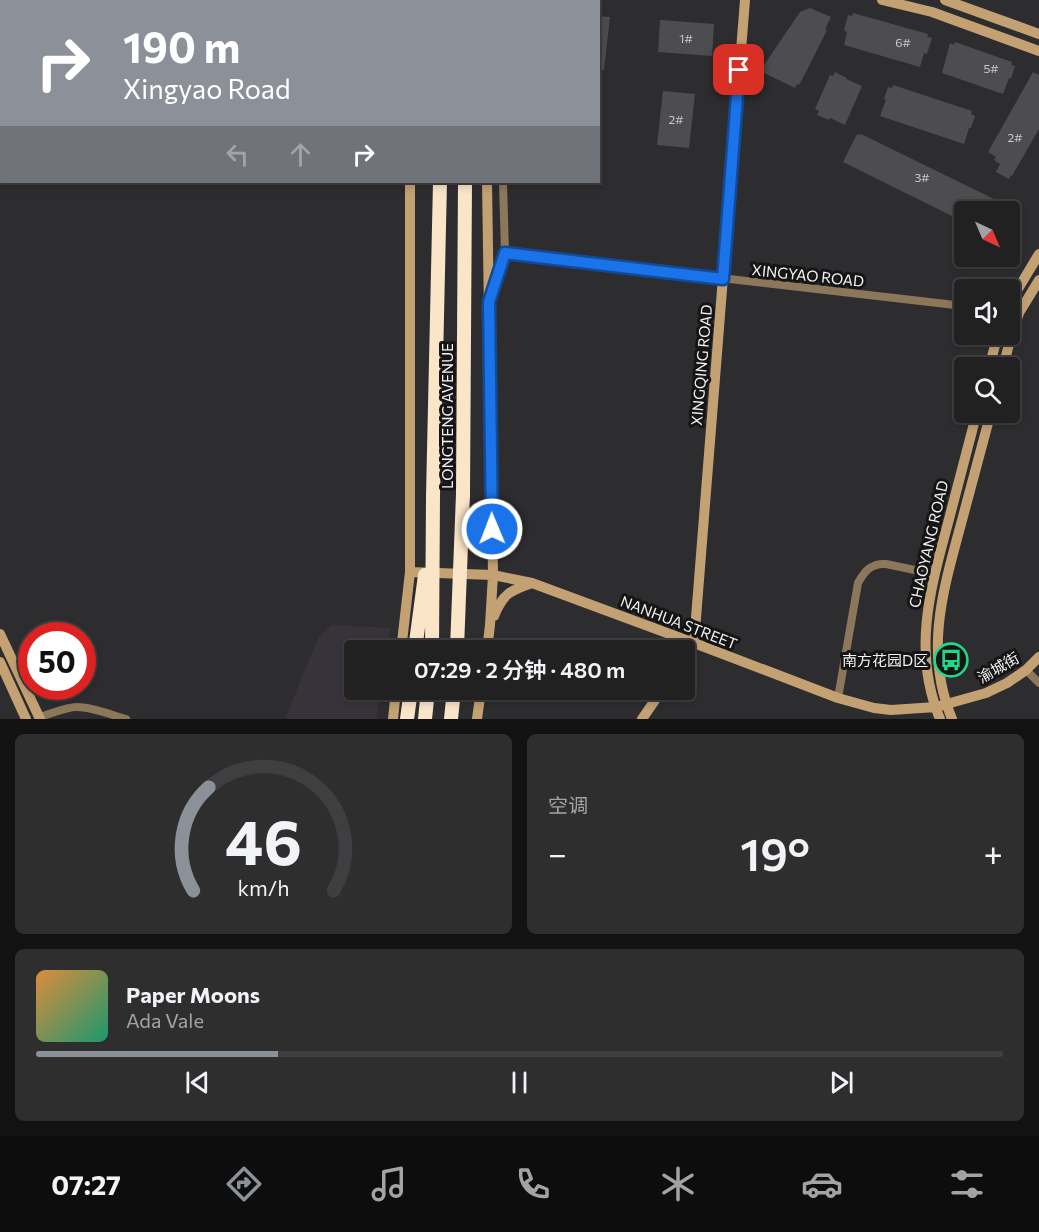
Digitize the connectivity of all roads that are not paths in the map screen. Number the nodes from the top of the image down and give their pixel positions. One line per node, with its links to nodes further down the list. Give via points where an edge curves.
1 (745, 0): 13 (main road, XINGQING ROAD)
2 (882, 0): 5 (main road, via 932,12)
3 (945, 0): 4 (main road)
4 (1039, 34)
5 (1039, 51)
6 (410, 183): 22 (main road)
7 (440, 183): 21 (highway, LONGTENG AVENUE, bridge)
8 (465, 183): 31 (highway, LONGTENG AVENUE, bridge, via 463,494)
9 (487, 183): 16 (main road)
10 (503, 183): 11 (street)
11 (505, 253): 13 (street, XINGYAO ROAD); 16 (street)
12 (1039, 254): 15 (main road)
13 (723, 279): 18 (street, XINGYAO ROAD); 34 (main road, XINGQING ROAD)
14 (1039, 280): 17 (main road)
15 (1020, 285)
16 (489, 302): 24 (main road)
17 (1020, 304)
18 (954, 305)
19 (974, 423): 23 (main road, CHAOYANG ROAD)
20 (988, 423): 47 (main road, CHAOYANG ROAD, via 940,613)
21 (432, 523): 29 (highway, bridge); 30 (highway, LONGTENG AVENUE, bridge)
22 (410, 572): 24 (main road, NANHUA STREET); 28 (main road)
23 (934, 574): 40 (street, via 880,563 862,575); 47 (main road, CHAOYANG ROAD, via 925,632 927,673)
24 (493, 575): 25 (main road, NANHUA STREET); 26 (main road)
25 (532, 583): 26 (main road, via 511,591 500,602); 33 (main road, NANHUA STREET)
26 (490, 625): 32 (main road)
27 (0, 634): 48 (main road)
28 (402, 640)
29 (416, 640)
30 (432, 640)
31 (457, 640)
32 (488, 640)
33 (686, 640)
34 (694, 640)
35 (695, 643): 40 (main road, NANHUA STREET)
36 (1039, 657): 38 (main road, 渝城街)
37 (0, 662): 49 (main road)
38 (1026, 670): 39 (street); 47 (main road, 渝城街, via 986,693)
39 (1039, 683)
40 (838, 698): 47 (main road, NANHUA STREET, via 891,710)
41 (395, 700): 51 (main road)
42 (410, 700): 52 (highway)
43 (427, 700): 53 (highway)
44 (453, 700): 54 (highway)
45 (480, 700): 55 (main road)
46 (655, 700): 56 (main road)
47 (939, 710): 57 (main road, CHAOYANG ROAD); 58 (main road, CHAOYANG ROAD)
48 (39, 718): 50 (street, via 78,707)
49 (26, 719)
50 (126, 719)
51 (393, 719)
52 (407, 719)
53 (424, 719)
54 (451, 719)
55 (477, 719)
56 (642, 719)
57 (940, 719)
58 (952, 719)

